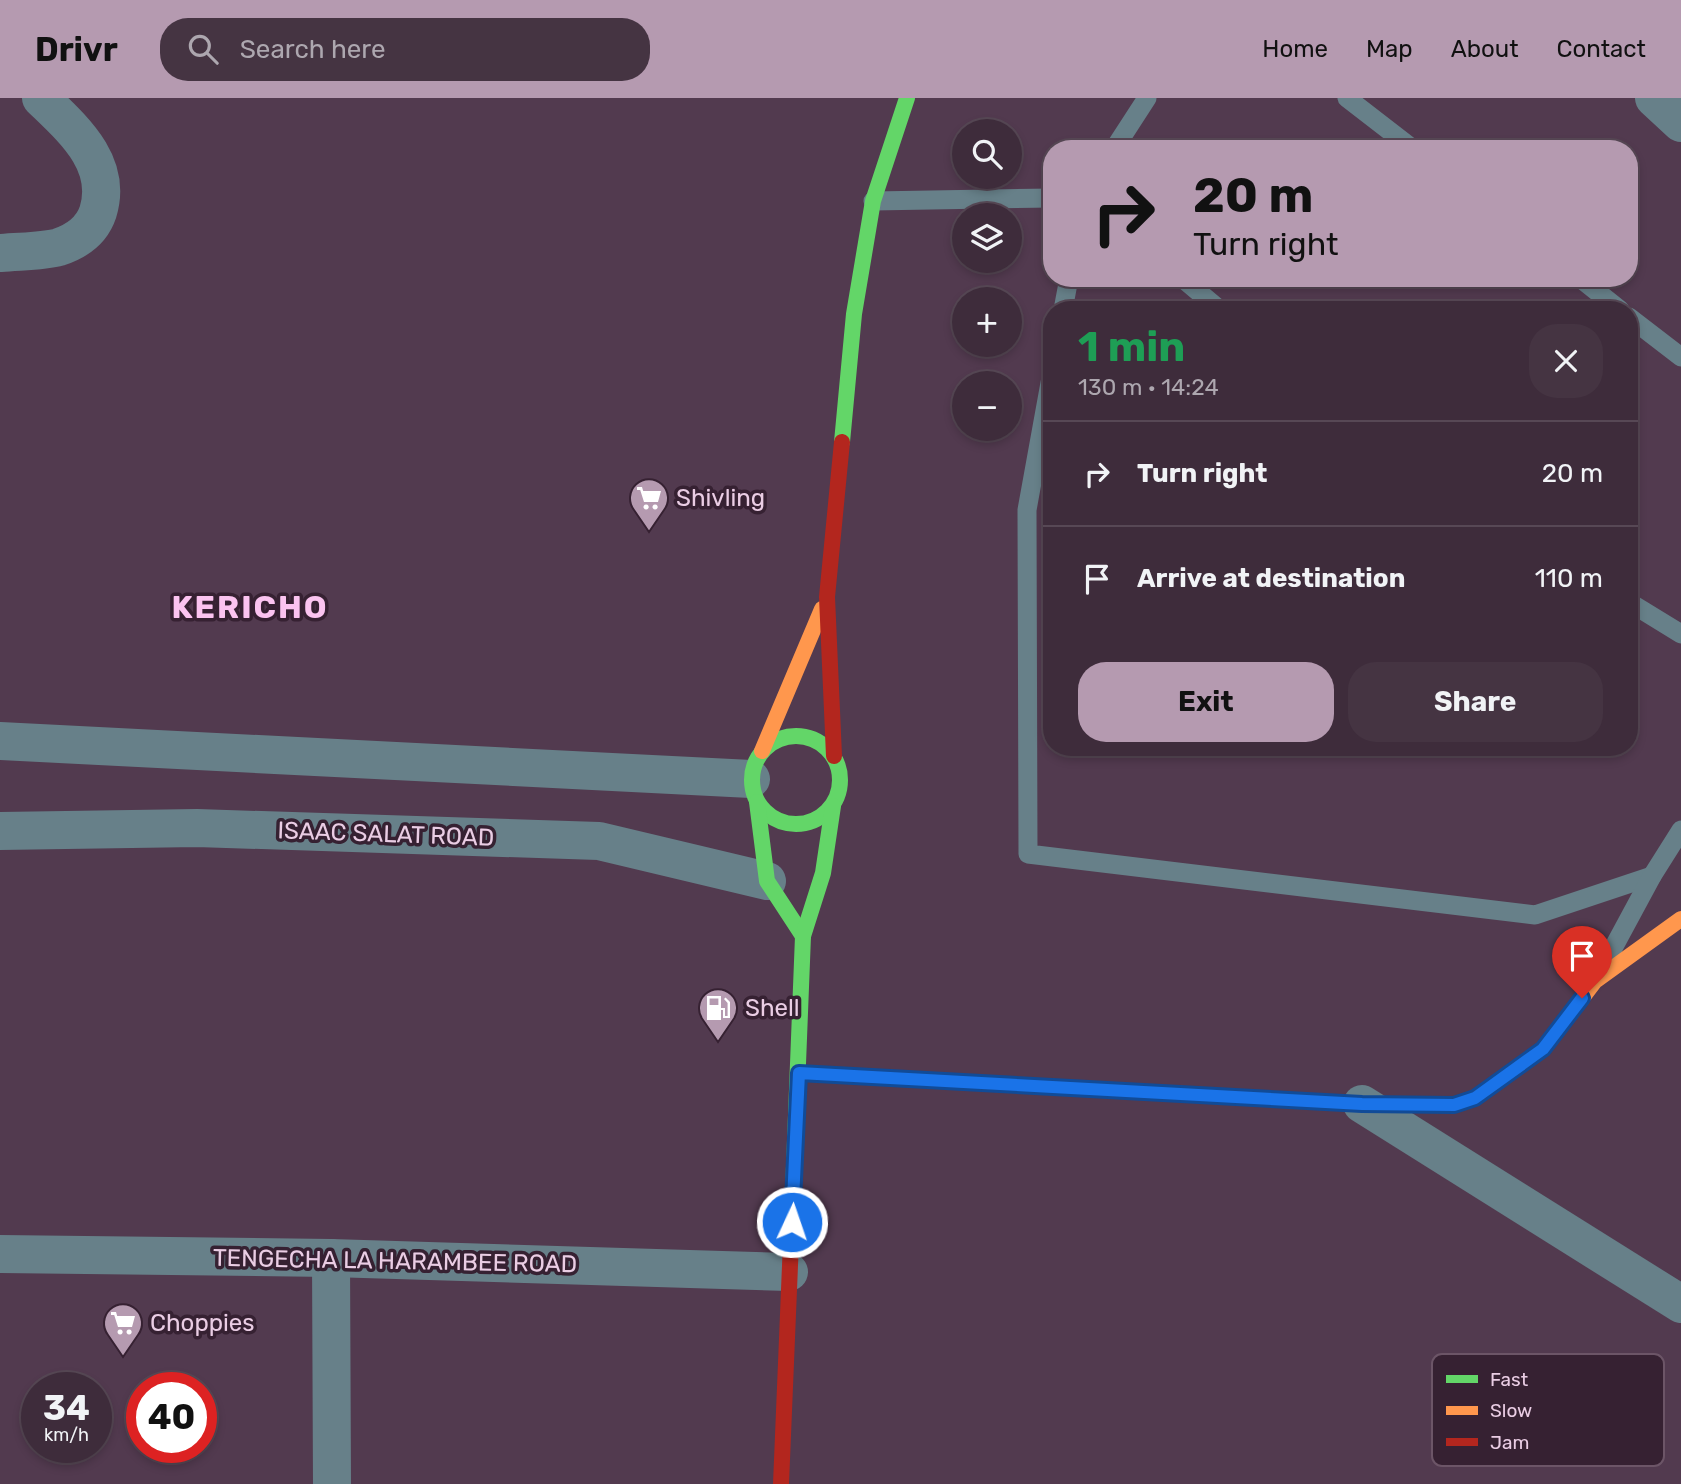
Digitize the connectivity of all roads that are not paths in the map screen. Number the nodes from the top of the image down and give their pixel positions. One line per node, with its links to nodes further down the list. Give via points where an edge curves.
1 (41, 98): 11 (street, via 83,141 98,167 102,197 95,222 80,237 58,247)
2 (907, 98): 10 (street)
3 (1147, 98): 7 (lane)
4 (1347, 98): 8 (lane)
5 (1654, 98): 6 (street)
6 (1681, 123)
7 (1120, 140)
8 (1401, 140)
9 (1043, 198): 10 (lane)
10 (873, 201): 19 (street, via 854,314)
11 (0, 253)
12 (1193, 287): 14 (lane)
13 (1591, 287): 15 (lane)
14 (1209, 301)
15 (1609, 301)
16 (1638, 324): 17 (lane)
17 (1681, 357)
18 (1043, 422): 28 (lane, via 1027,510 1028,854 1535,915)
19 (827, 597): 23 (street); 24 (street)
20 (1638, 608): 21 (lane)
21 (1681, 634)
22 (0, 741): 24 (street)
23 (834, 756): 24 (street, via 824,744 810,738 774,741); 25 (street, via 841,771 840,792)
24 (757, 777): 25 (street, via 768,814 782,822 808,824); 29 (street)
25 (833, 806): 31 (street, via 823,873)
26 (1681, 830): 28 (lane)
27 (0, 831): 29 (street, ISAAC SALAT ROAD, via 197,828 599,841)
28 (1652, 876): 32 (lane)
29 (767, 881): 31 (street)
30 (1681, 919): 32 (street)
31 (803, 936): 33 (street)
32 (1595, 981): 34 (street, via 1543,1049 1475,1098 1454,1105)
33 (799, 1073): 34 (street); 37 (street)
34 (1362, 1104): 38 (street)
35 (0, 1254): 36 (street, TENGECHA LA HARAMBEE ROAD)
36 (331, 1258): 37 (street, TENGECHA LA HARAMBEE ROAD); 39 (street)
37 (789, 1272): 40 (street)
38 (1681, 1304)
39 (332, 1484)
40 (781, 1484)

